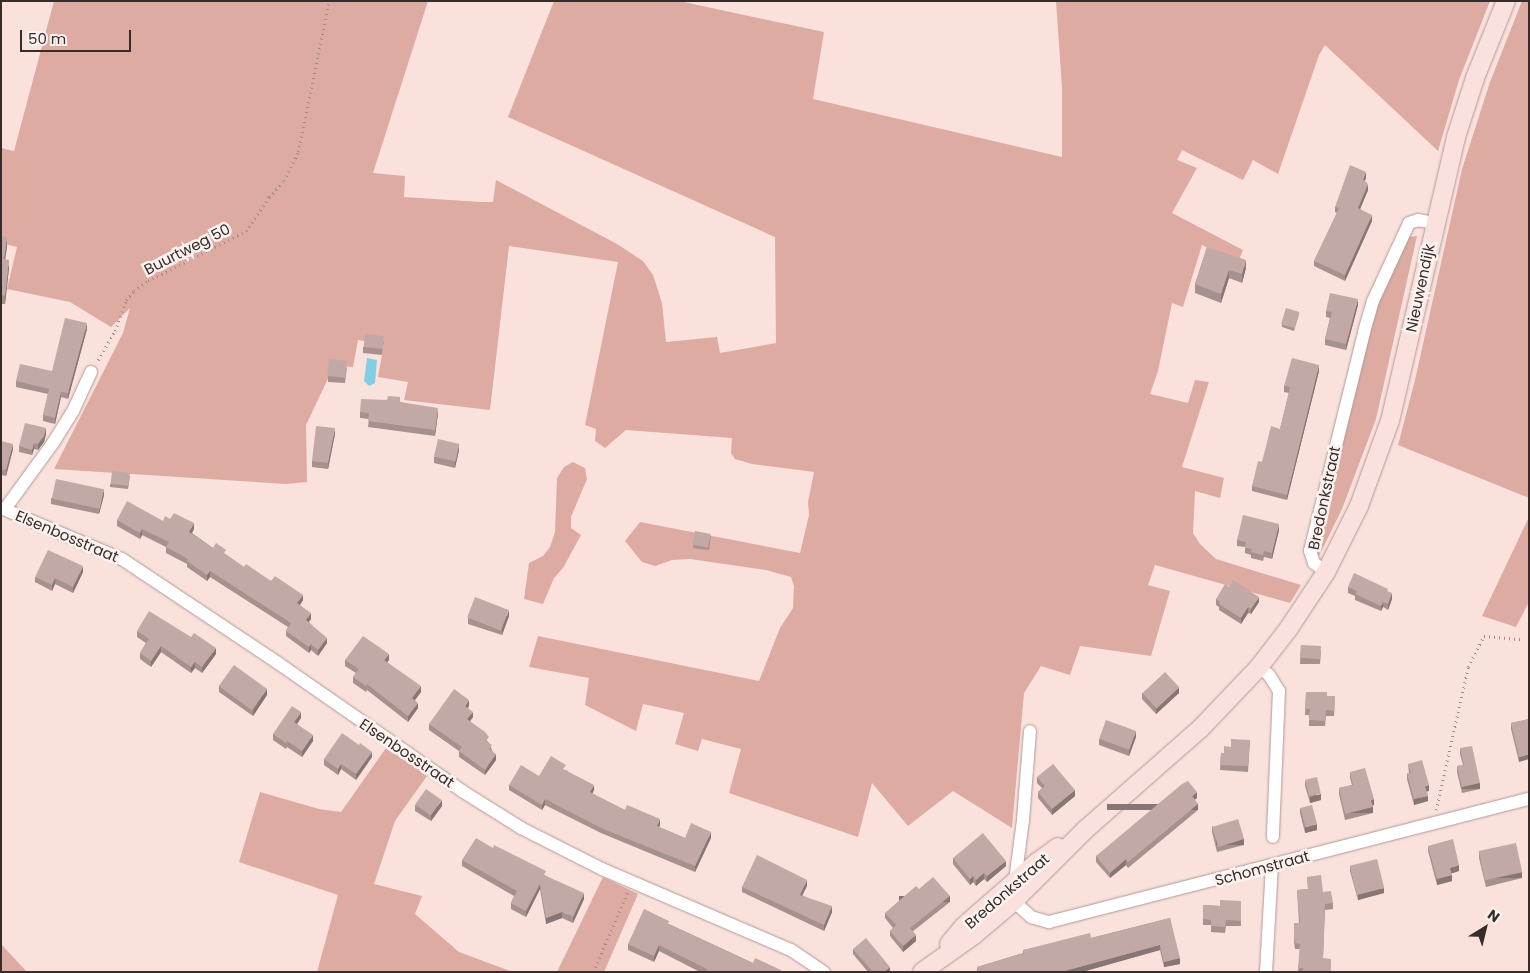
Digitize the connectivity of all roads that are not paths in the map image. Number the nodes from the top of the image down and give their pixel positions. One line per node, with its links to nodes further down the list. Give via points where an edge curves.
1 (1506, 1): 2 (street, Nieuwendijk, via 1475,78)
2 (1434, 223): 5 (street, Nieuwendijk, via 1390,421 1359,506); 5 (street, Bredonkstraat, via 1418,220 1409,223 1368,317 1310,551 1314,562)
3 (91, 372): 4 (street, Elsenbosstraat, via 53,443)
4 (3, 509): 13 (street, Elsenbosstraat, via 122,558 496,813 545,841 791,950)
5 (1326, 572): 6 (street, Bredonkstraat)
6 (1259, 667): 9 (street, via 1269,675 1279,691); 11 (street, Bredonkstraat, via 1200,729 1086,829 1036,863)
7 (1030, 731): 11 (street, via 1024,811)
8 (1529, 799): 10 (street, Schomstraat)
9 (1272, 837)
10 (1272, 866): 11 (street, Schomstraat, via 1049,922 1031,916); 14 (street)
11 (1011, 891): 12 (street, Bredonkstraat, via 964,926)
12 (928, 966)
13 (824, 972)
14 (1266, 972)

